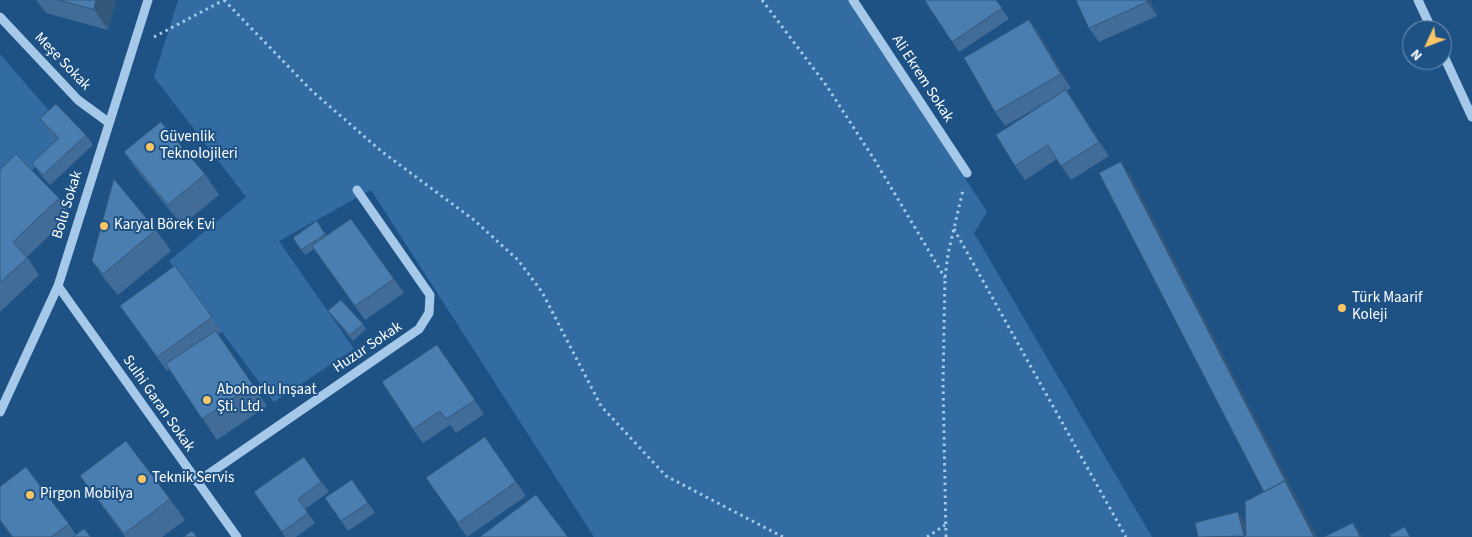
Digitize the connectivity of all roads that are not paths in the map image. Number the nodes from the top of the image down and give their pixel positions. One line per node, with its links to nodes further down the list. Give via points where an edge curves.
1 (148, 0): 8 (street, Bolu Sokak)
2 (853, 0): 9 (street, Ali Ekrem Sokak)
3 (1418, 0): 5 (street)
4 (0, 17): 8 (street, Meşe Sokak, via 78,100)
5 (1427, 20)
6 (1450, 70): 7 (street)
7 (1472, 117)
8 (108, 122): 11 (street, Bolu Sokak)
9 (967, 172)
10 (357, 190): 13 (street, Huzur Sokak, via 430,295 429,314 419,329)
11 (58, 286): 12 (street, Bolu Sokak); 13 (street, Sulhi Garan Sokak)
12 (0, 412)
13 (197, 482): 14 (street, Sulhi Garan Sokak)
14 (237, 537)

